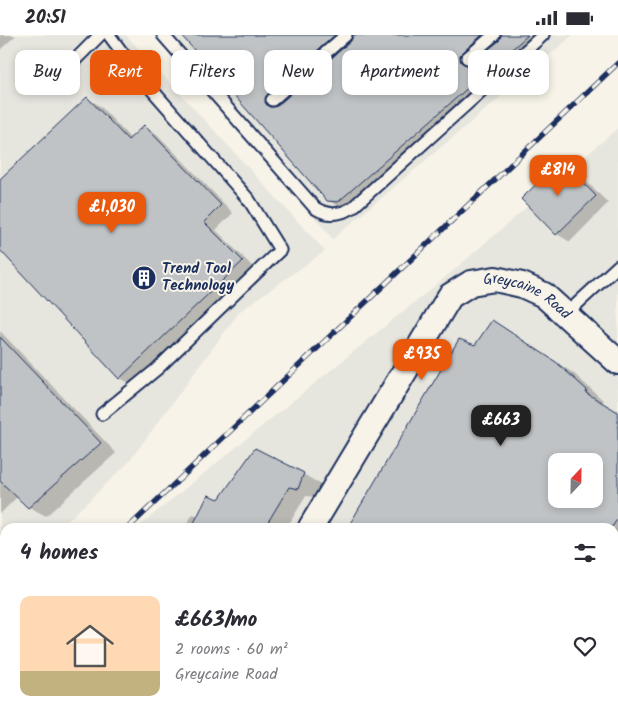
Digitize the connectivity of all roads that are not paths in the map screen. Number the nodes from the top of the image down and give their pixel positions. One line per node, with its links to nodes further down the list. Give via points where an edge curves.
1 (100, 35): 7 (lane)
2 (108, 35): 13 (lane, via 249,200 280,250 157,369)
3 (163, 35): 6 (lane, via 315,208 332,214 352,207)
4 (346, 35): 9 (lane)
5 (494, 35): 8 (lane)
6 (543, 35)
7 (80, 55)
8 (466, 58)
9 (272, 100)
10 (618, 266): 11 (lane)
11 (566, 314): 12 (street, Greycaine Road); 14 (street, Greycaine Road, via 544,295 522,285 495,279 471,283 450,296)
12 (618, 362)
13 (102, 414)
14 (313, 523)

